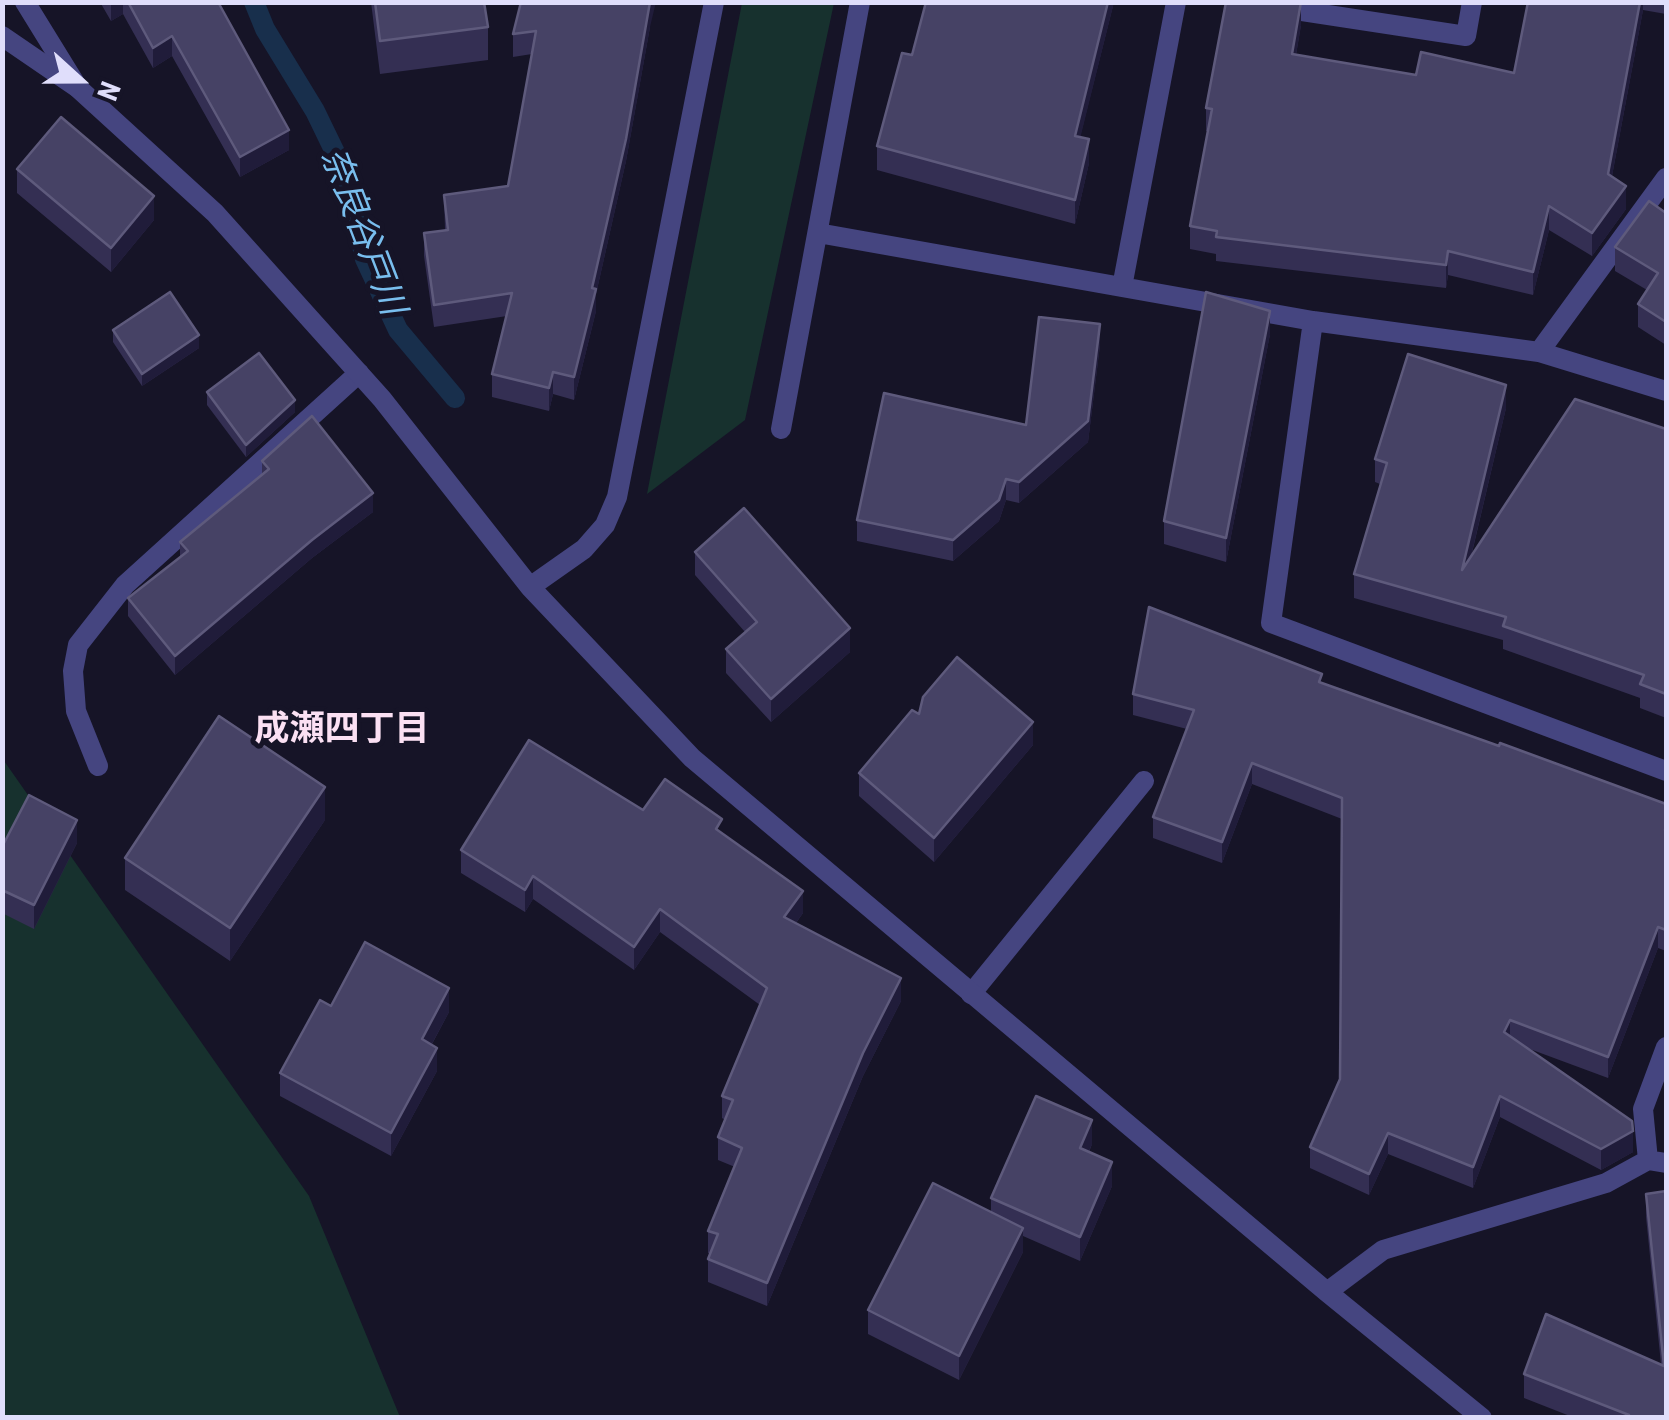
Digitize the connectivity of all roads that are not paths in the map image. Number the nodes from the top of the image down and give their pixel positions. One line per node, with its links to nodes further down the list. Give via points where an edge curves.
1 (25, 2): 8 (street)
2 (714, 2): 17 (street, via 617,496 584,550)
3 (860, 2): 10 (street)
4 (1176, 2): 11 (street)
5 (1243, 2): 6 (street, via 1466,36)
6 (1472, 2)
7 (2, 36): 8 (street)
8 (78, 88): 14 (street, via 214,214)
9 (1666, 178): 13 (street)
10 (818, 233): 11 (street); 16 (street)
11 (1122, 287): 12 (street)
12 (1313, 321): 13 (street); 19 (street, via 1271,623)
13 (1539, 352): 15 (street)
14 (359, 373): 17 (street); 18 (street, via 125,585 78,646 72,671 76,711)
15 (1666, 391)
16 (781, 429)
17 (530, 586): 21 (street, via 692,758)
18 (98, 766)
19 (1666, 770)
20 (1144, 781): 21 (street)
21 (971, 994): 24 (street)
22 (1666, 1047): 23 (street, via 1643,1109)
23 (1657, 1161): 24 (street, via 1606,1183 1383,1250)
24 (1327, 1292): 25 (street)
25 (1482, 1418)

